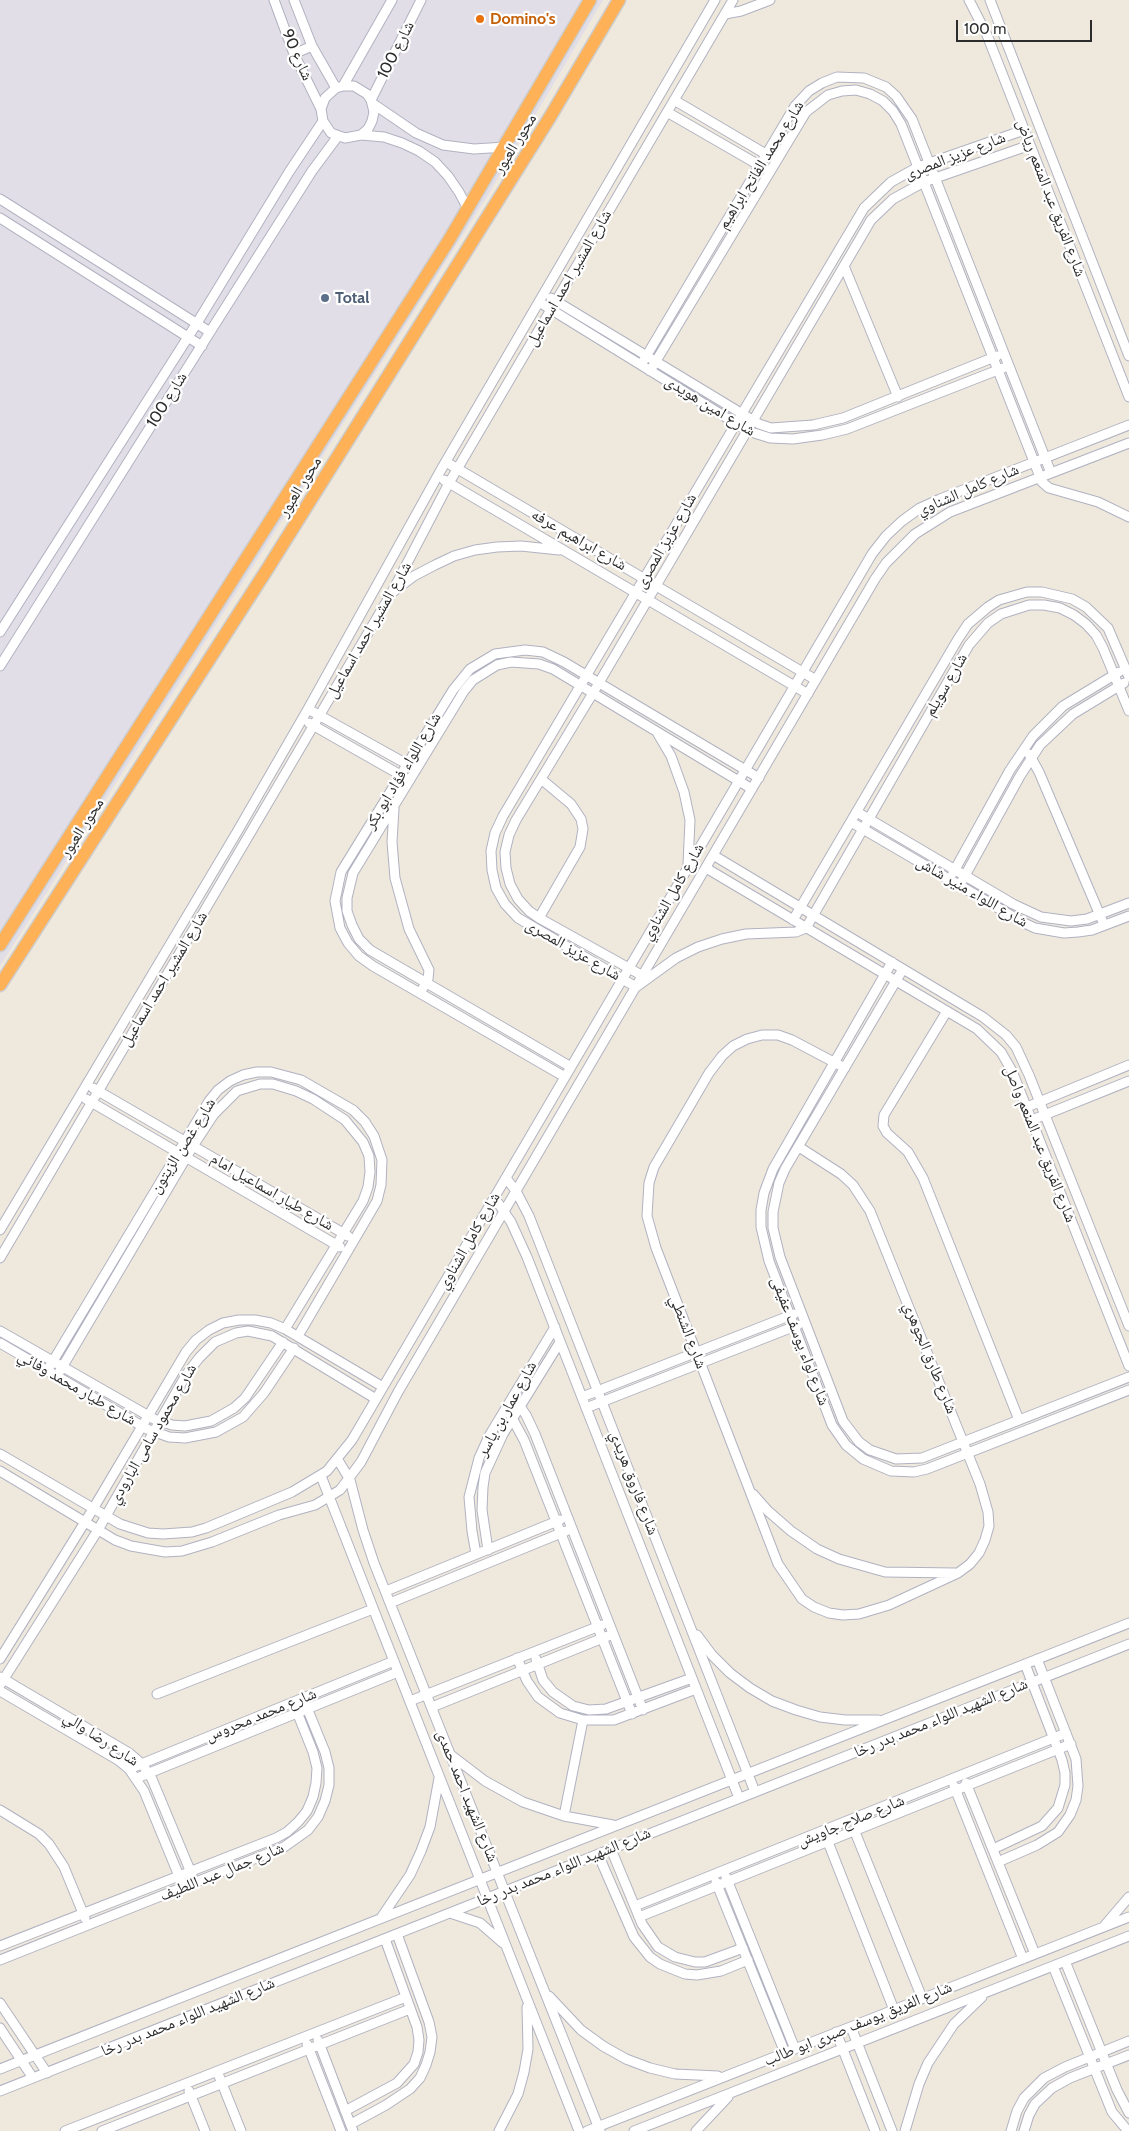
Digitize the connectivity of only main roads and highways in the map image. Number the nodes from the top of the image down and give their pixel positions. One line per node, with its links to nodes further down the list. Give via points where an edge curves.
1 (590, 0): 3 (highway, محور العبور, via 468,209)
2 (619, 0): 4 (highway, محور العبور, via 550,118 268,568)
3 (0, 945)
4 (0, 985)

